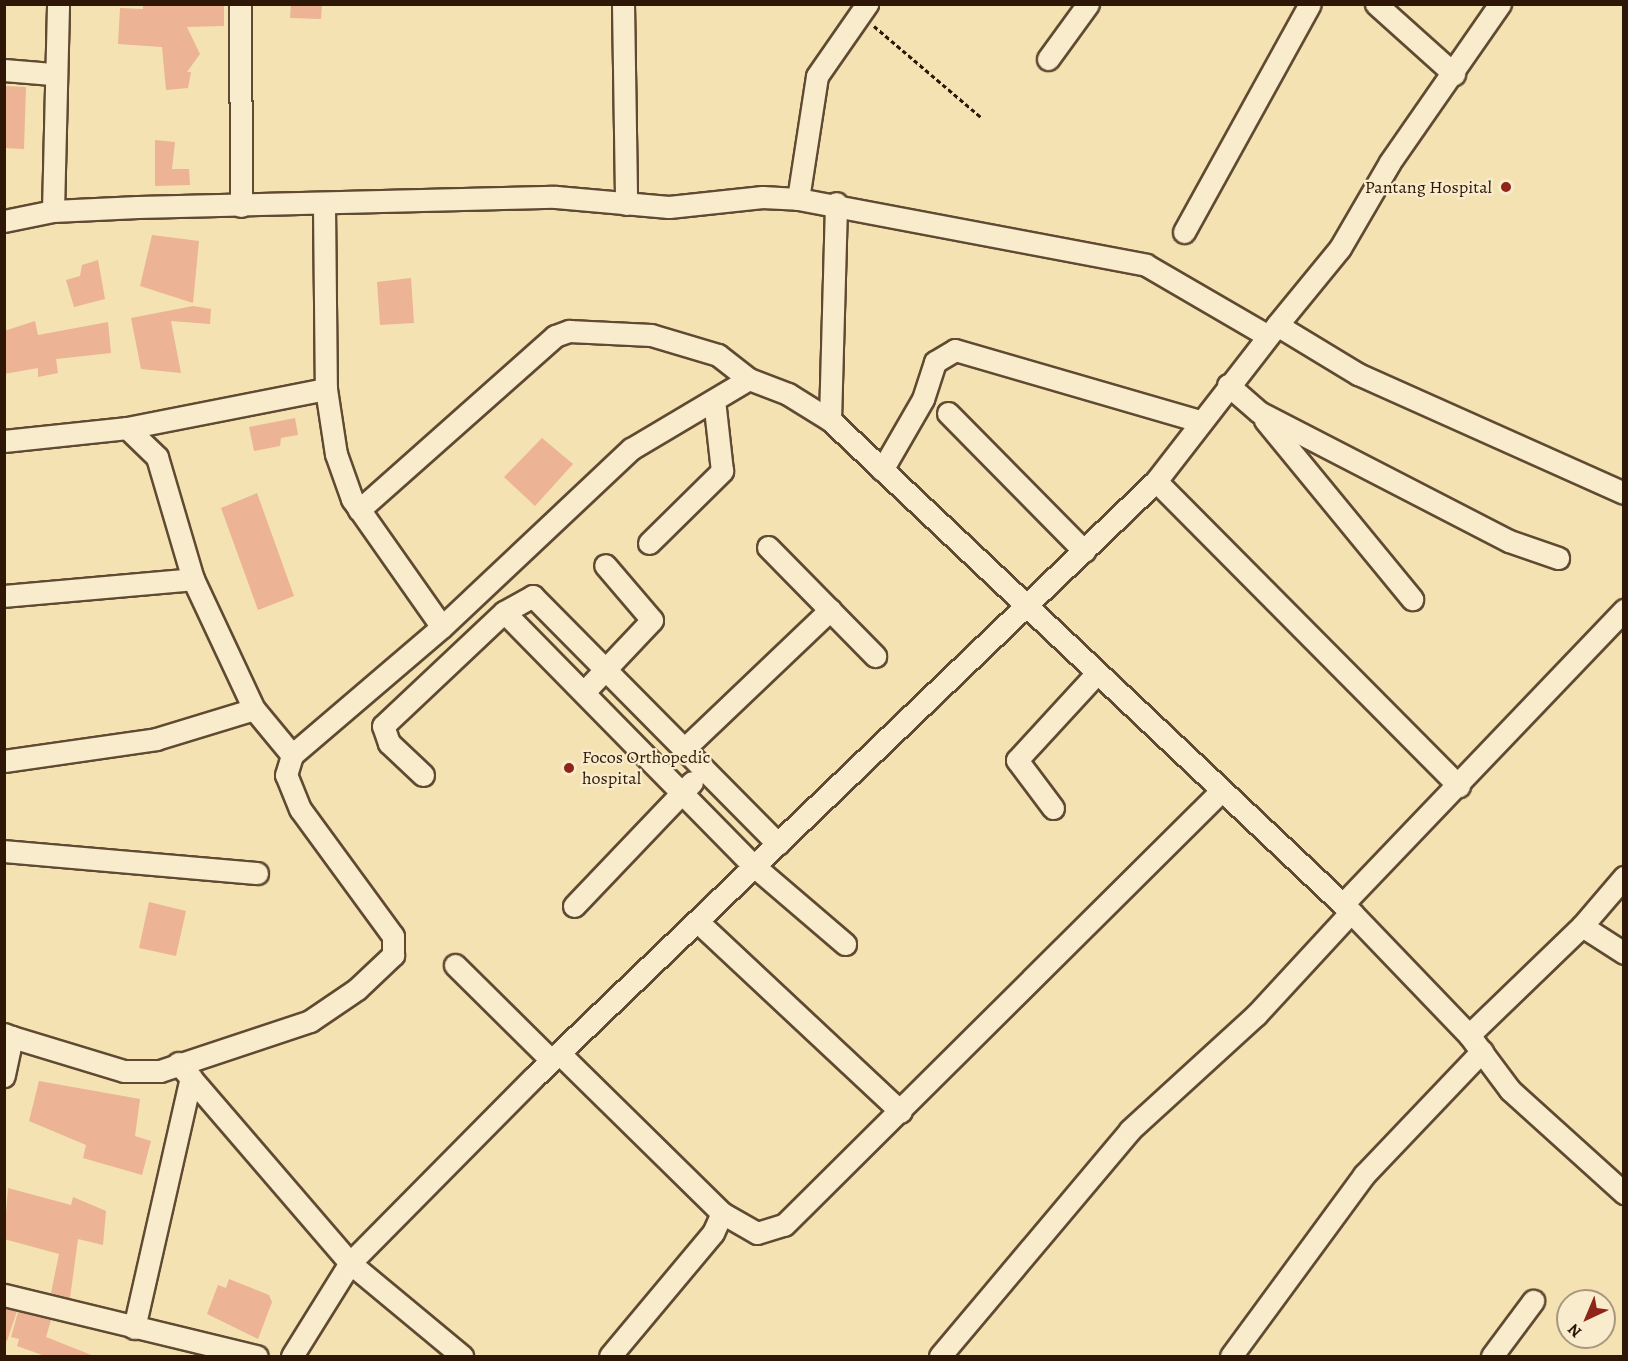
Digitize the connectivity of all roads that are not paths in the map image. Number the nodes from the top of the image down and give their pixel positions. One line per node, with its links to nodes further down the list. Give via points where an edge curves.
1 (58, 4): 11 (street)
2 (240, 4): 16 (street)
3 (623, 4): 15 (street)
4 (1088, 4): 9 (street)
5 (1310, 4): 20 (street)
6 (1376, 4): 12 (street)
7 (1500, 4): 12 (street)
8 (863, 10): 13 (street, via 817,76)
9 (1048, 59)
10 (4, 70): 11 (street)
11 (52, 74): 18 (street)
12 (1454, 74): 21 (street, via 1390,162 1340,248)
13 (798, 199): 14 (street); 15 (street)
14 (836, 203): 21 (street, via 1146,265); 28 (street)
15 (626, 204): 17 (street, via 556,197)
16 (241, 206): 17 (street); 18 (street)
17 (324, 206): 24 (street)
18 (53, 211): 19 (street)
19 (4, 221)
20 (1184, 232)
21 (1273, 331): 23 (street); 34 (street, via 1358,374)
22 (749, 379): 25 (street); 28 (street, via 788,394); 35 (street, via 718,355 651,335 569,331 555,336)
23 (1228, 385): 26 (street); 29 (street)
24 (326, 389): 30 (street); 35 (street, via 336,454)
25 (714, 400): 36 (street, via 722,471); 48 (street, via 631,449)
26 (1259, 412): 39 (street, via 1509,541); 43 (street)
27 (948, 413): 38 (street)
28 (830, 420): 32 (street)
29 (1198, 421): 32 (street, via 955,350 935,362 923,399); 33 (street)
30 (127, 428): 31 (street); 41 (street, via 156,457)
31 (4, 441)
32 (882, 470): 44 (street)
33 (1156, 481): 38 (street); 59 (street)
34 (1623, 493)
35 (359, 510): 48 (street)
36 (650, 543)
37 (768, 547): 45 (street)
38 (1084, 551): 44 (street)
39 (1558, 558)
40 (605, 565): 50 (street, via 652,620)
41 (193, 579): 42 (street); 53 (street)
42 (4, 596)
43 (1412, 599)
44 (1025, 607): 51 (street); 63 (street)
45 (830, 610): 49 (street); 54 (street)
46 (1623, 610): 59 (street)
47 (504, 612): 50 (street, via 533,596); 52 (street); 58 (street, via 383,726 388,743)
48 (442, 627): 55 (street)
49 (875, 656)
50 (606, 669): 52 (street); 54 (street)
51 (1096, 674): 60 (street); 62 (street, via 1017,760)
52 (584, 692): 61 (street)
53 (254, 709): 55 (street); 56 (street, via 156,739)
54 (684, 749): 57 (street)
55 (292, 754): 78 (street, via 286,775 300,810 380,914 395,949 326,1013)
56 (4, 761)
57 (704, 769): 61 (street); 63 (street)
58 (423, 775)
59 (1459, 786): 69 (street)
60 (1222, 790): 69 (street); 80 (street)
61 (682, 792): 65 (street); 68 (street)
62 (1053, 808)
63 (778, 844): 65 (street)
64 (4, 852): 66 (street)
65 (754, 866): 70 (street); 72 (street)
66 (257, 873)
67 (1623, 877): 71 (street)
68 (574, 906)
69 (1347, 908): 76 (street); 91 (street, via 1256,1015 1130,1130)
70 (697, 921): 77 (street); 80 (street)
71 (1582, 926): 73 (street); 76 (street)
72 (845, 944)
73 (1623, 953)
74 (455, 964): 77 (street)
75 (8, 1035): 78 (street, via 124,1071); 79 (street)
76 (1476, 1043): 81 (street, via 1510,1090); 92 (street, via 1364,1175)
77 (555, 1057): 82 (street); 83 (street)
78 (185, 1070): 83 (street); 86 (street)
79 (4, 1076)
80 (901, 1112): 82 (street, via 784,1225 757,1233)
81 (1623, 1193)
82 (722, 1213): 90 (street, via 713,1233)
83 (350, 1263): 88 (street); 89 (street)
84 (4, 1295): 86 (street)
85 (1533, 1301): 93 (street)
86 (134, 1328): 87 (street)
87 (257, 1356)
88 (292, 1356)
89 (462, 1356)
90 (610, 1356)
91 (940, 1356)
92 (1231, 1356)
93 (1492, 1356)

